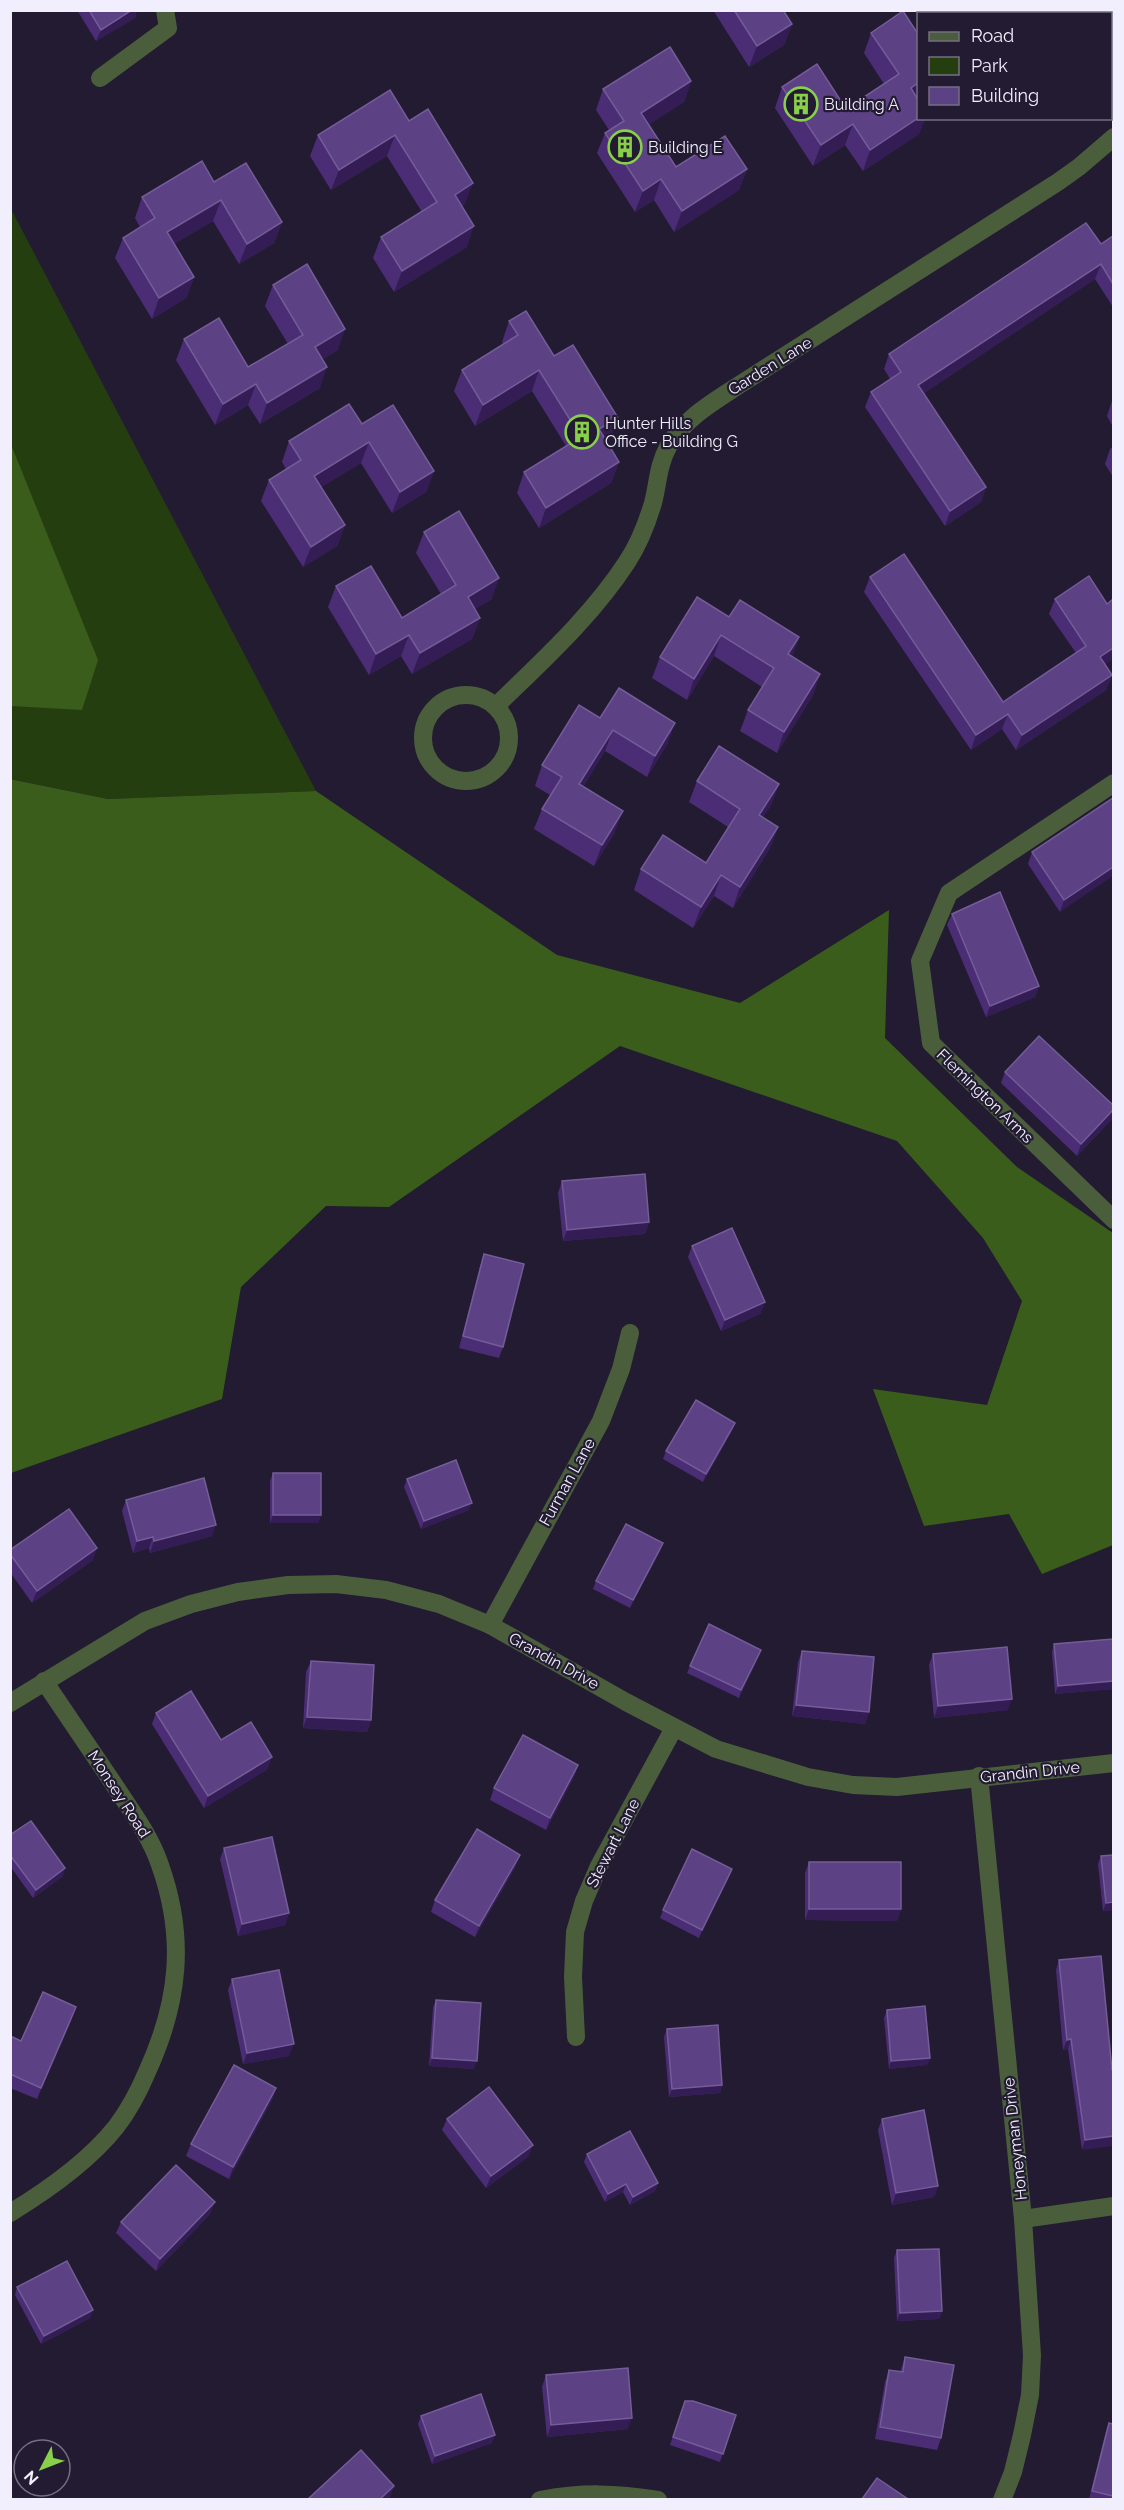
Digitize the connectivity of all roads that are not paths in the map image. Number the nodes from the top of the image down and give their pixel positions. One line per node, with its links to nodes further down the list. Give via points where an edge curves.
1 (165, 10): 2 (street, via 168,28)
2 (100, 78)
3 (1113, 138): 4 (street, Garden Lane, via 1058,182 712,402 684,426 658,471 653,503 629,560 561,642)
4 (496, 706): 4 (street, via 471,695 445,701 435,709 427,720 424,747 437,770 465,781 492,772 508,748 509,733)
5 (1113, 783): 6 (street, Flemington Arms, via 949,893 920,961 931,1043)
6 (1113, 1220)
7 (630, 1333): 8 (street, Furman Lane, via 601,1421)
8 (490, 1625): 9 (street, Grandin Drive, via 439,1604 386,1590 336,1584 288,1585 190,1604 145,1621); 11 (street, Grandin Drive)
9 (44, 1681): 10 (street, Grandin Drive); 16 (street, Monsey Road, via 143,1828 160,1864 177,1942 176,1982 153,2059 116,2127 86,2157)
10 (10, 1702)
11 (674, 1728): 13 (street, Grandin Drive, via 716,1749 761,1764 853,1785 897,1787); 14 (street, Stewart Lane, via 598,1866 584,1901 576,1932 573,1977)
12 (1113, 1763): 13 (street, Grandin Drive)
13 (979, 1776): 17 (street, Honeyman Drive)
14 (576, 2037)
15 (1113, 2206): 17 (street)
16 (10, 2213)
17 (1023, 2219): 20 (street, Honeyman Drive, via 1032,2355 1030,2395 1013,2472)
18 (540, 2499): 19 (street, via 573,2493 615,2493)
19 (658, 2499)
20 (1002, 2499)

